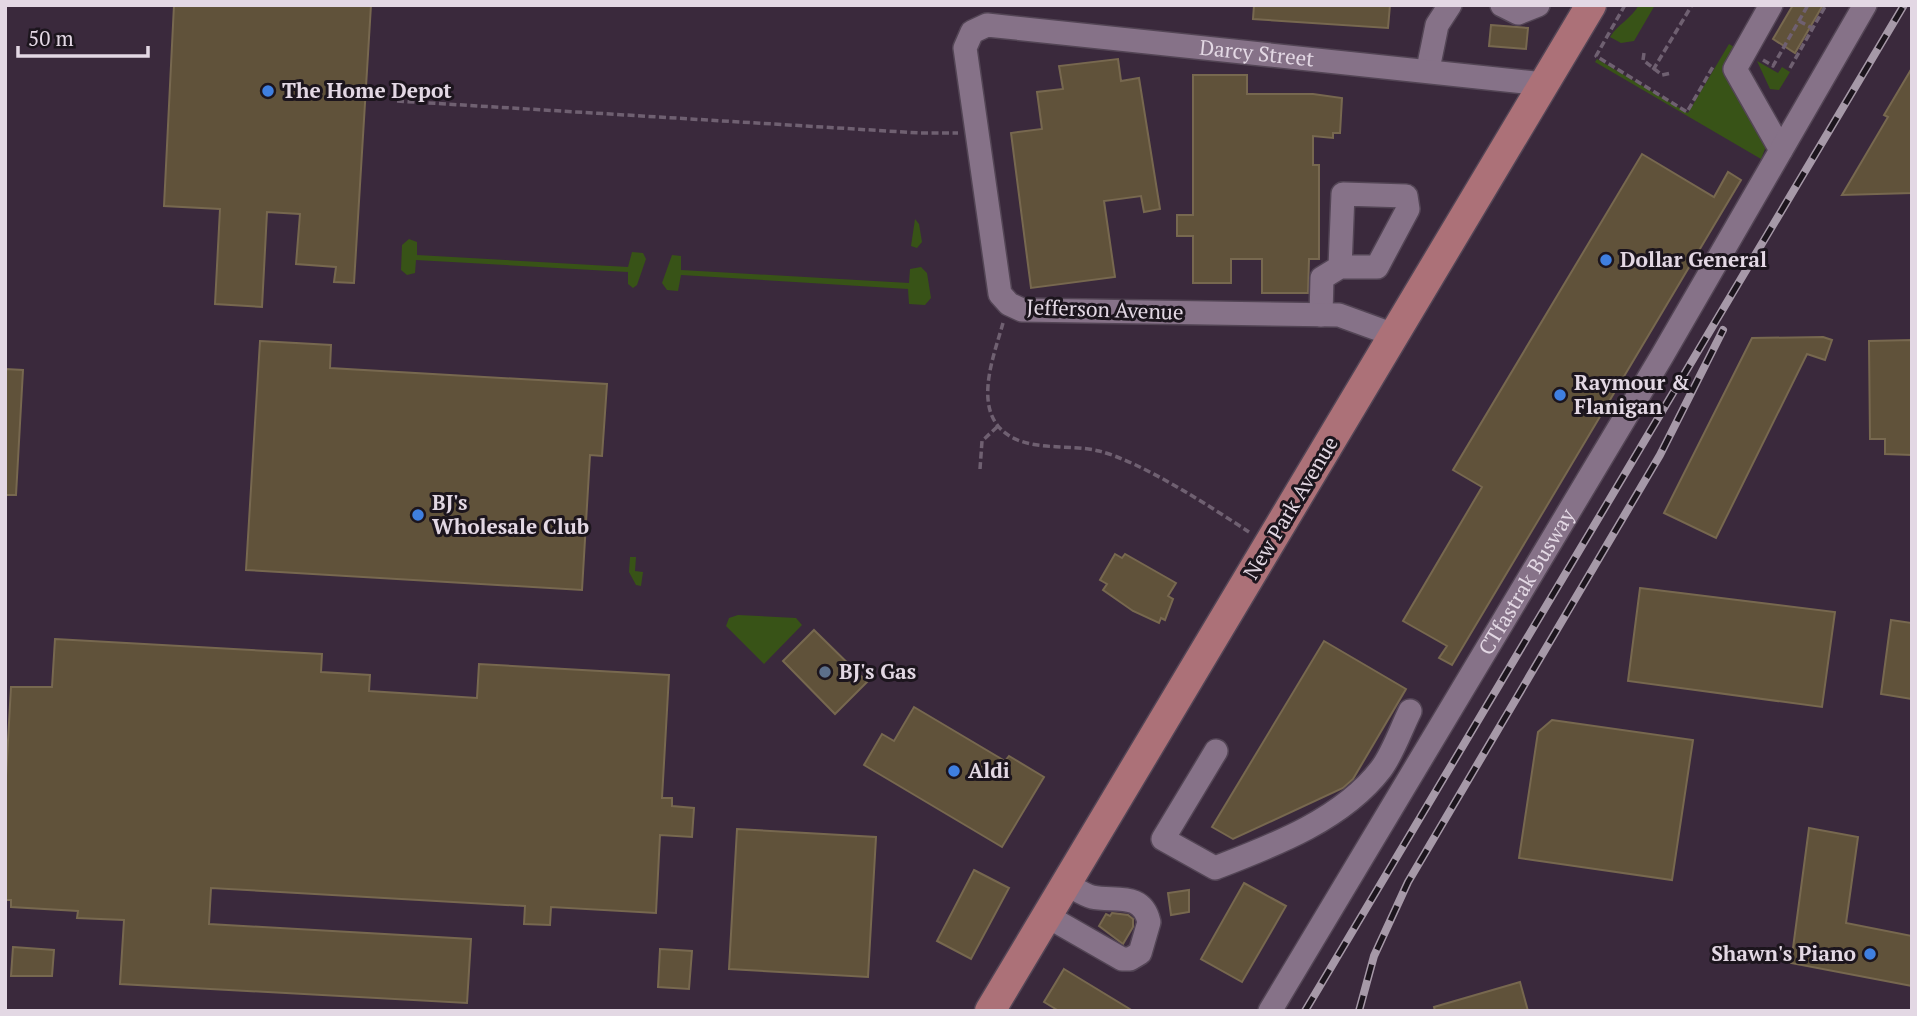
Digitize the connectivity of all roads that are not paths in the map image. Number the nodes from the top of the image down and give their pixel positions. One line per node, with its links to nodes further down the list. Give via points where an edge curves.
1 (1451, 5): 8 (street, via 1437,25)
2 (1502, 5): 3 (street, via 1518,13)
3 (1538, 5)
4 (1591, 5): 9 (main road, New Park Avenue)
5 (1772, 5): 10 (street, via 1735,69)
6 (1865, 5): 10 (street, CTfastrak Busway)
7 (972, 32): 8 (street, Darcy Street, via 987,25); 12 (street, Jefferson Avenue, via 965,48 1000,294 1009,304 1022,310)
8 (1428, 69): 9 (street, Darcy Street)
9 (1544, 83): 13 (main road, New Park Avenue)
10 (1782, 150): 19 (street, CTfastrak Busway)
11 (1340, 267): 12 (street, via 1322,278)
12 (1321, 315): 13 (street, Jefferson Avenue, via 1339,315)
13 (1394, 335): 16 (main road, New Park Avenue)
14 (1410, 711): 15 (street, via 1381,769 1352,797 1289,840 1215,868 1163,839)
15 (1216, 751)
16 (1066, 884): 17 (main road, New Park Avenue); 17 (street, via 1092,897 1122,897 1139,905 1149,922 1140,953 1122,959)
17 (1047, 916): 18 (main road, New Park Avenue)
18 (990, 1011)
19 (1270, 1011)

